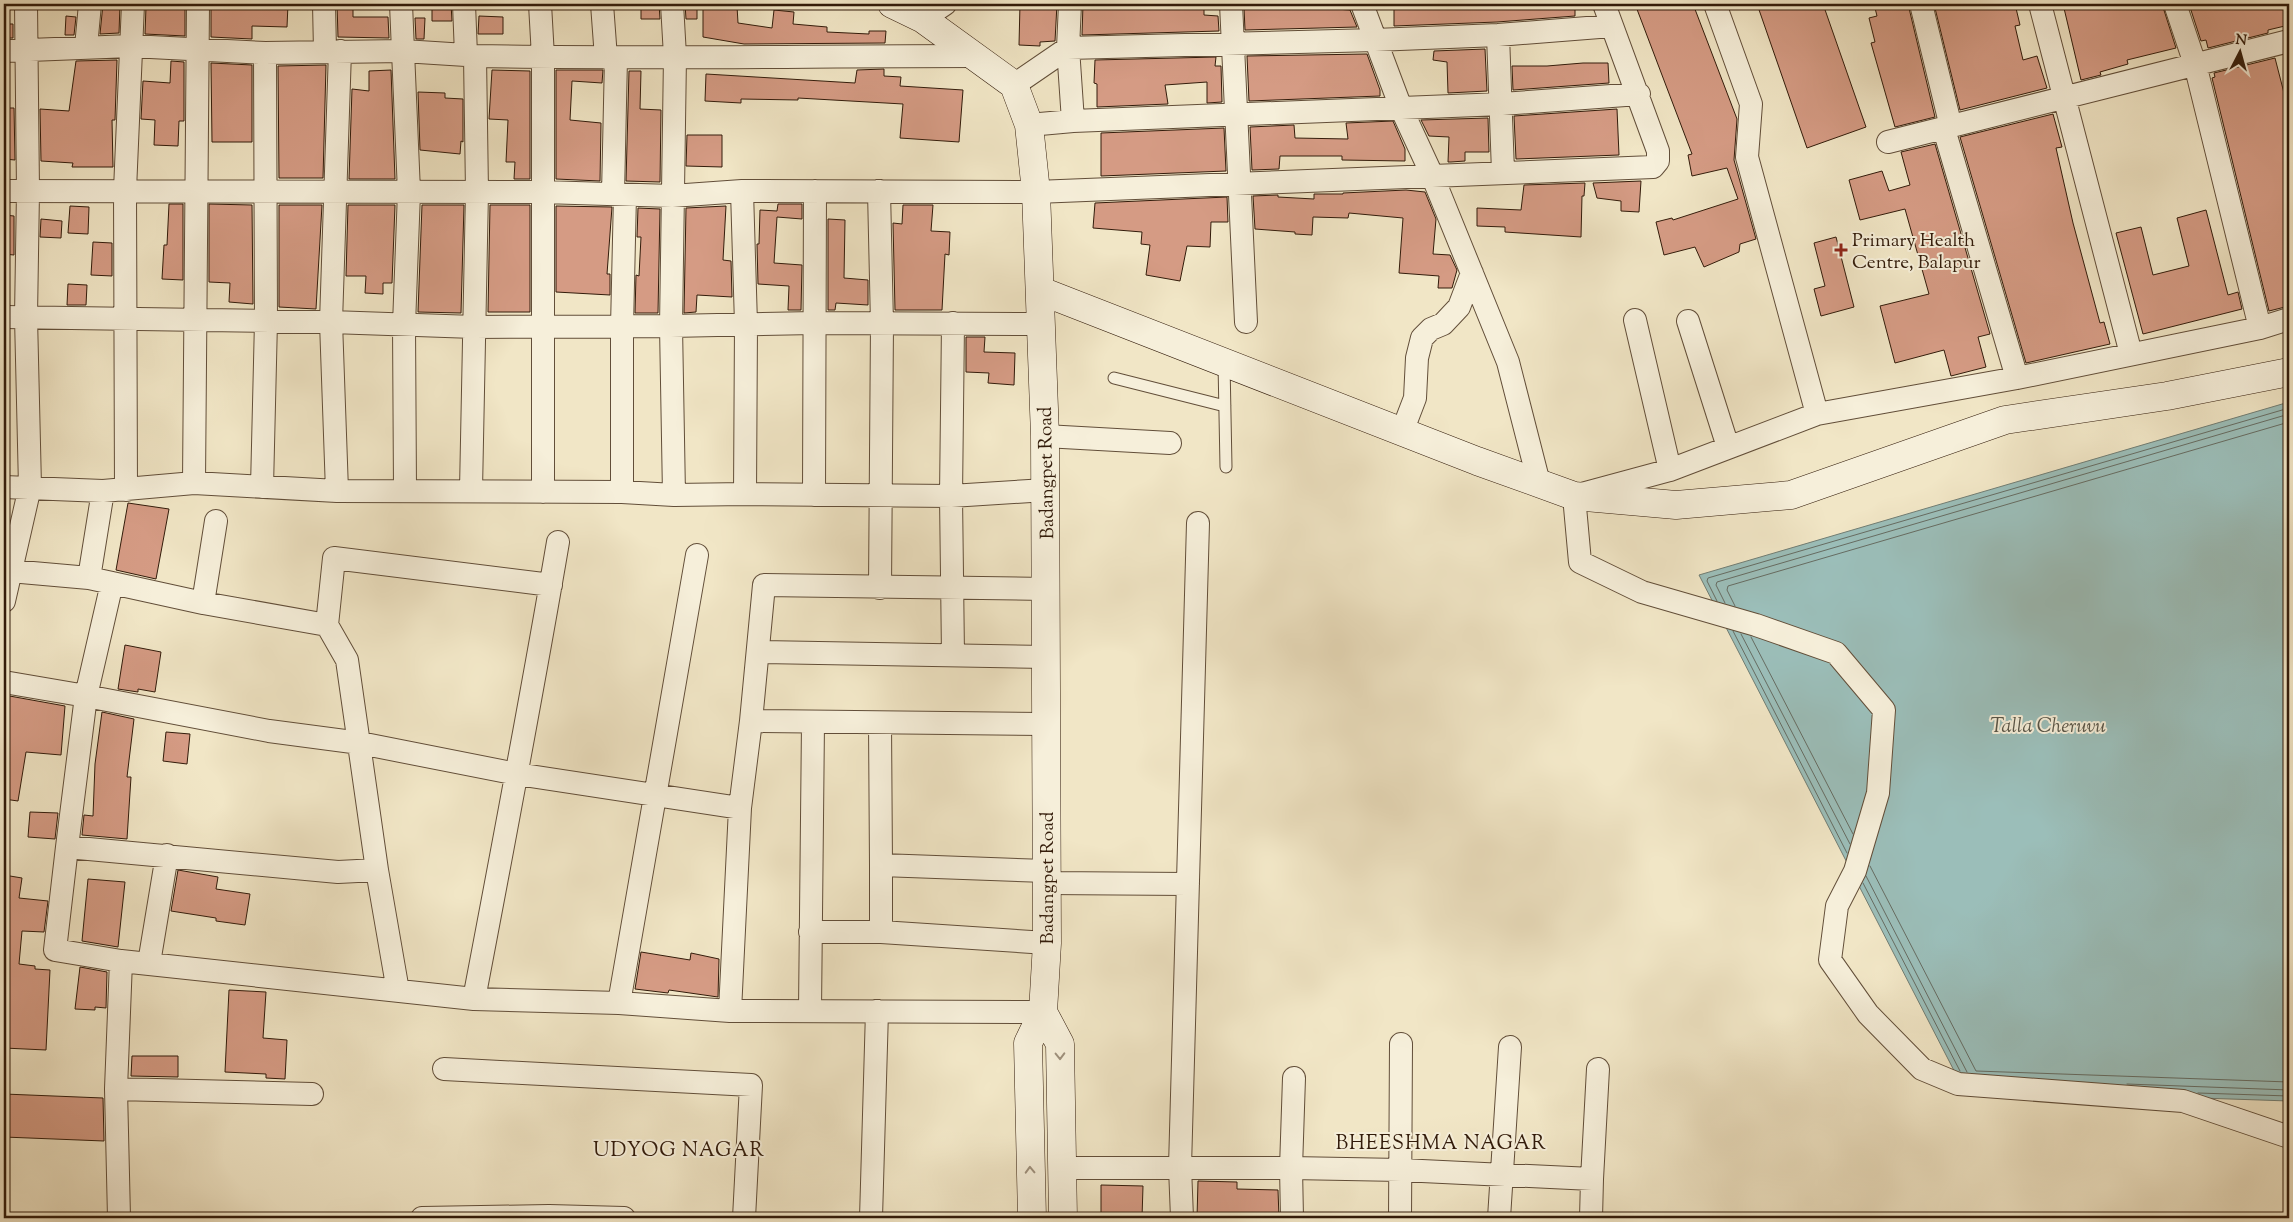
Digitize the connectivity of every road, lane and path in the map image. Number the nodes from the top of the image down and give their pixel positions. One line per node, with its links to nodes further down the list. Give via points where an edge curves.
1 (26, 4): 31 (street)
2 (90, 4): 28 (street)
3 (133, 4): 27 (street)
4 (198, 4): 29 (street)
5 (324, 4): 33 (street)
6 (401, 4): 34 (street)
7 (464, 4): 36 (street)
8 (540, 4): 39 (street)
9 (602, 4): 40 (street)
10 (672, 4): 37 (street)
11 (892, 4): 21 (main road)
12 (945, 4): 21 (street)
13 (1070, 4): 30 (street)
14 (1231, 4): 26 (street)
15 (1362, 4): 24 (street)
16 (1604, 4): 22 (street)
17 (1715, 4): 99 (street, via 1751,104 1748,157)
18 (1921, 4): 50 (street)
19 (2040, 4): 44 (street)
20 (2175, 4): 41 (street)
21 (923, 19): 38 (main road)
22 (1612, 26): 23 (street); 43 (street)
23 (1498, 35): 24 (street); 45 (street)
24 (1375, 40): 26 (street); 46 (street)
25 (2289, 40): 41 (street)
26 (1233, 43): 30 (street); 47 (street)
27 (131, 46): 28 (street); 29 (street); 56 (street)
28 (86, 47): 31 (street)
29 (198, 48): 35 (street); 62 (street)
30 (1068, 48): 42 (street); 48 (street)
31 (27, 50): 32 (street); 57 (street)
32 (4, 51)
33 (332, 51): 34 (street); 35 (street); 59 (street)
34 (403, 51): 36 (street); 63 (street)
35 (265, 53): 58 (street)
36 (470, 56): 39 (street); 64 (street)
37 (675, 56): 38 (street); 40 (street); 69 (street)
38 (976, 56): 42 (main road)
39 (543, 57): 40 (street); 65 (street)
40 (611, 58): 68 (street)
41 (2195, 64): 44 (street); 92 (street)
42 (1014, 85): 49 (main road, Badangpet Road)
43 (1639, 94): 45 (street); 52 (street, via 1658,151 1658,161 1653,167)
44 (2066, 97): 50 (street); 93 (street)
45 (1502, 104): 46 (street); 52 (street)
46 (1400, 108): 47 (street); 53 (street)
47 (1238, 114): 48 (street); 54 (street)
48 (1073, 121): 49 (street)
49 (1029, 125): 67 (main road, Badangpet Road)
50 (1948, 128): 51 (street); 97 (street)
51 (1888, 142)
52 (1503, 172): 53 (street)
53 (1432, 176): 54 (street); 70 (street)
54 (1238, 184): 67 (street); 80 (street)
55 (4, 190): 57 (street)
56 (125, 190): 57 (street); 62 (street); 74 (street)
57 (28, 191): 73 (street)
58 (265, 191): 59 (street); 62 (street); 76 (street)
59 (336, 191): 63 (street); 79 (street)
60 (742, 191): 66 (street); 69 (street); 84 (street)
61 (879, 191): 66 (street); 67 (street); 85 (street)
62 (196, 192): 75 (street)
63 (409, 192): 64 (street); 87 (street)
64 (476, 192): 65 (street); 88 (street)
65 (543, 192): 68 (street); 90 (street)
66 (815, 192): 82 (street)
67 (1036, 192): 71 (main road, Badangpet Road)
68 (619, 195): 69 (street); 91 (street)
69 (672, 196): 89 (street)
70 (1472, 273): 100 (street, via 1459,307 1443,324 1422,338 1417,358 1415,398); 107 (street, via 1508,362)
71 (1042, 291): 86 (main road, Badangpet Road); 94 (main road)
72 (4, 317): 73 (street)
73 (26, 317): 74 (street); 109 (street)
74 (126, 319): 75 (street); 111 (street)
75 (194, 319): 76 (street); 106 (street)
76 (266, 320): 79 (street); 110 (street)
77 (1635, 320): 105 (street)
78 (2289, 320): 92 (street)
79 (331, 322): 87 (street); 116 (street)
80 (1246, 322)
81 (1688, 322): 103 (street)
82 (814, 323): 84 (street); 85 (street); 121 (street)
83 (953, 323): 85 (street); 86 (street); 123 (street)
84 (746, 324): 89 (street); 119 (street)
85 (882, 324): 122 (street)
86 (1042, 324): 101 (main road, Badangpet Road)
87 (404, 325): 88 (street); 112 (street)
88 (474, 326): 90 (street); 113 (street)
89 (671, 326): 91 (street); 120 (street)
90 (543, 327): 91 (street); 117 (street)
91 (622, 327): 118 (street)
92 (2260, 328): 93 (street)
93 (2131, 354): 97 (street)
94 (1224, 363): 98 (lane); 100 (main road)
95 (2289, 372): 124 (main road, via 2167,396 2005,420 1791,495 1676,505)
96 (1114, 378): 98 (lane)
97 (2017, 378): 99 (street)
98 (1225, 406): 104 (lane)
99 (1817, 414): 103 (street)
100 (1402, 432): 107 (main road)
101 (1046, 436): 102 (street); 114 (main road, Badangpet Road)
102 (1170, 443)
103 (1728, 447): 105 (street)
104 (1226, 466)
105 (1670, 470): 124 (street)
106 (194, 483): 110 (street); 111 (street)
107 (1539, 483): 124 (main road)
108 (4, 487): 109 (street)
109 (30, 487): 115 (street); 129 (street)
110 (262, 487): 116 (street)
111 (126, 490): 115 (street)
112 (405, 490): 113 (street); 116 (street)
113 (471, 490): 117 (street)
114 (1046, 490): 123 (street); 135 (main road, Badangpet Road)
115 (103, 491): 130 (street)
116 (337, 491)
117 (543, 492): 118 (street)
118 (622, 492): 120 (street)
119 (744, 494): 120 (street); 121 (street)
120 (674, 495)
121 (814, 495): 122 (street)
122 (882, 495): 123 (street); 133 (street)
123 (951, 496): 134 (street)
124 (1574, 496): 177 (street, via 1580,562 1642,592 1756,625 1836,653 1884,710 1878,793 1855,871 1837,906 1830,960 1868,1014 1922,1069 1958,1084 2183,1101)
125 (216, 521): 137 (street)
126 (1198, 523): 157 (street)
127 (558, 542): 132 (street)
128 (697, 555): 150 (street)
129 (10, 571): 130 (street); 136 (street)
130 (89, 578): 131 (street)
131 (112, 583): 137 (street); 143 (street)
132 (551, 585): 138 (street, via 334,558); 149 (street)
133 (880, 588): 134 (street); 139 (street, via 764,585)
134 (952, 588): 135 (street); 140 (street)
135 (1045, 589): 141 (main road, Badangpet Road)
136 (4, 601)
137 (203, 603): 138 (street)
138 (327, 625): 148 (street, via 347,660)
139 (759, 652): 140 (street); 144 (street)
140 (953, 655): 141 (street)
141 (1046, 657): 147 (main road, Badangpet Road)
142 (4, 682): 143 (street)
143 (86, 696): 148 (street, via 269,731); 152 (street)
144 (751, 721): 145 (street); 151 (street)
145 (813, 723): 146 (street); 158 (street)
146 (880, 723): 147 (street); 154 (street)
147 (1045, 724): 156 (main road, Badangpet Road)
148 (360, 743): 149 (street); 155 (street)
149 (517, 774): 150 (street); 164 (street)
150 (655, 794): 151 (street); 165 (street)
151 (740, 808): 167 (street)
152 (67, 847): 153 (street); 161 (street, via 55,950)
153 (167, 855): 155 (street, via 338,872); 162 (street)
154 (881, 865): 156 (street); 159 (street)
155 (377, 870): 163 (street)
156 (1046, 877): 157 (street); 160 (main road, Badangpet Road)
157 (1188, 884): 178 (street)
158 (810, 932): 159 (street); 166 (street)
159 (881, 932): 160 (street)
160 (1047, 943): 169 (main road, Badangpet Road)
161 (121, 961): 162 (street); 175 (street)
162 (149, 963): 163 (street)
163 (398, 991): 164 (street)
164 (474, 999): 165 (street)
165 (619, 1003): 167 (street)
166 (810, 1010): 167 (street); 168 (street)
167 (730, 1011)
168 (877, 1011): 169 (street); 190 (street)
169 (1043, 1012): 179 (main road, one-way to 179, via 1060,1044); 191 (main road, Badangpet Road, one-way to 169, via 1028,1043)
170 (1401, 1044): 181 (street)
171 (1510, 1047): 182 (street)
172 (1598, 1068): 183 (street)
173 (444, 1069): 189 (street, via 751,1085)
174 (1294, 1078): 180 (street)
175 (116, 1089): 176 (street); 184 (street)
176 (312, 1094)
177 (2289, 1136)
178 (1180, 1167): 179 (street); 180 (street); 193 (street)
179 (1062, 1168): 192 (main road)
180 (1291, 1168): 181 (street); 194 (street)
181 (1401, 1170): 182 (street); 195 (street)
182 (1501, 1176): 183 (street); 196 (street)
183 (1592, 1180): 197 (street)
184 (119, 1218)
185 (422, 1218): 186 (street)
186 (463, 1218): 187 (street)
187 (579, 1218): 188 (street)
188 (624, 1218)
189 (744, 1218)
190 (871, 1218)
191 (1032, 1218)
192 (1063, 1218)
193 (1182, 1218)
194 (1292, 1218)
195 (1400, 1218)
196 (1499, 1218)
197 (1591, 1218)

